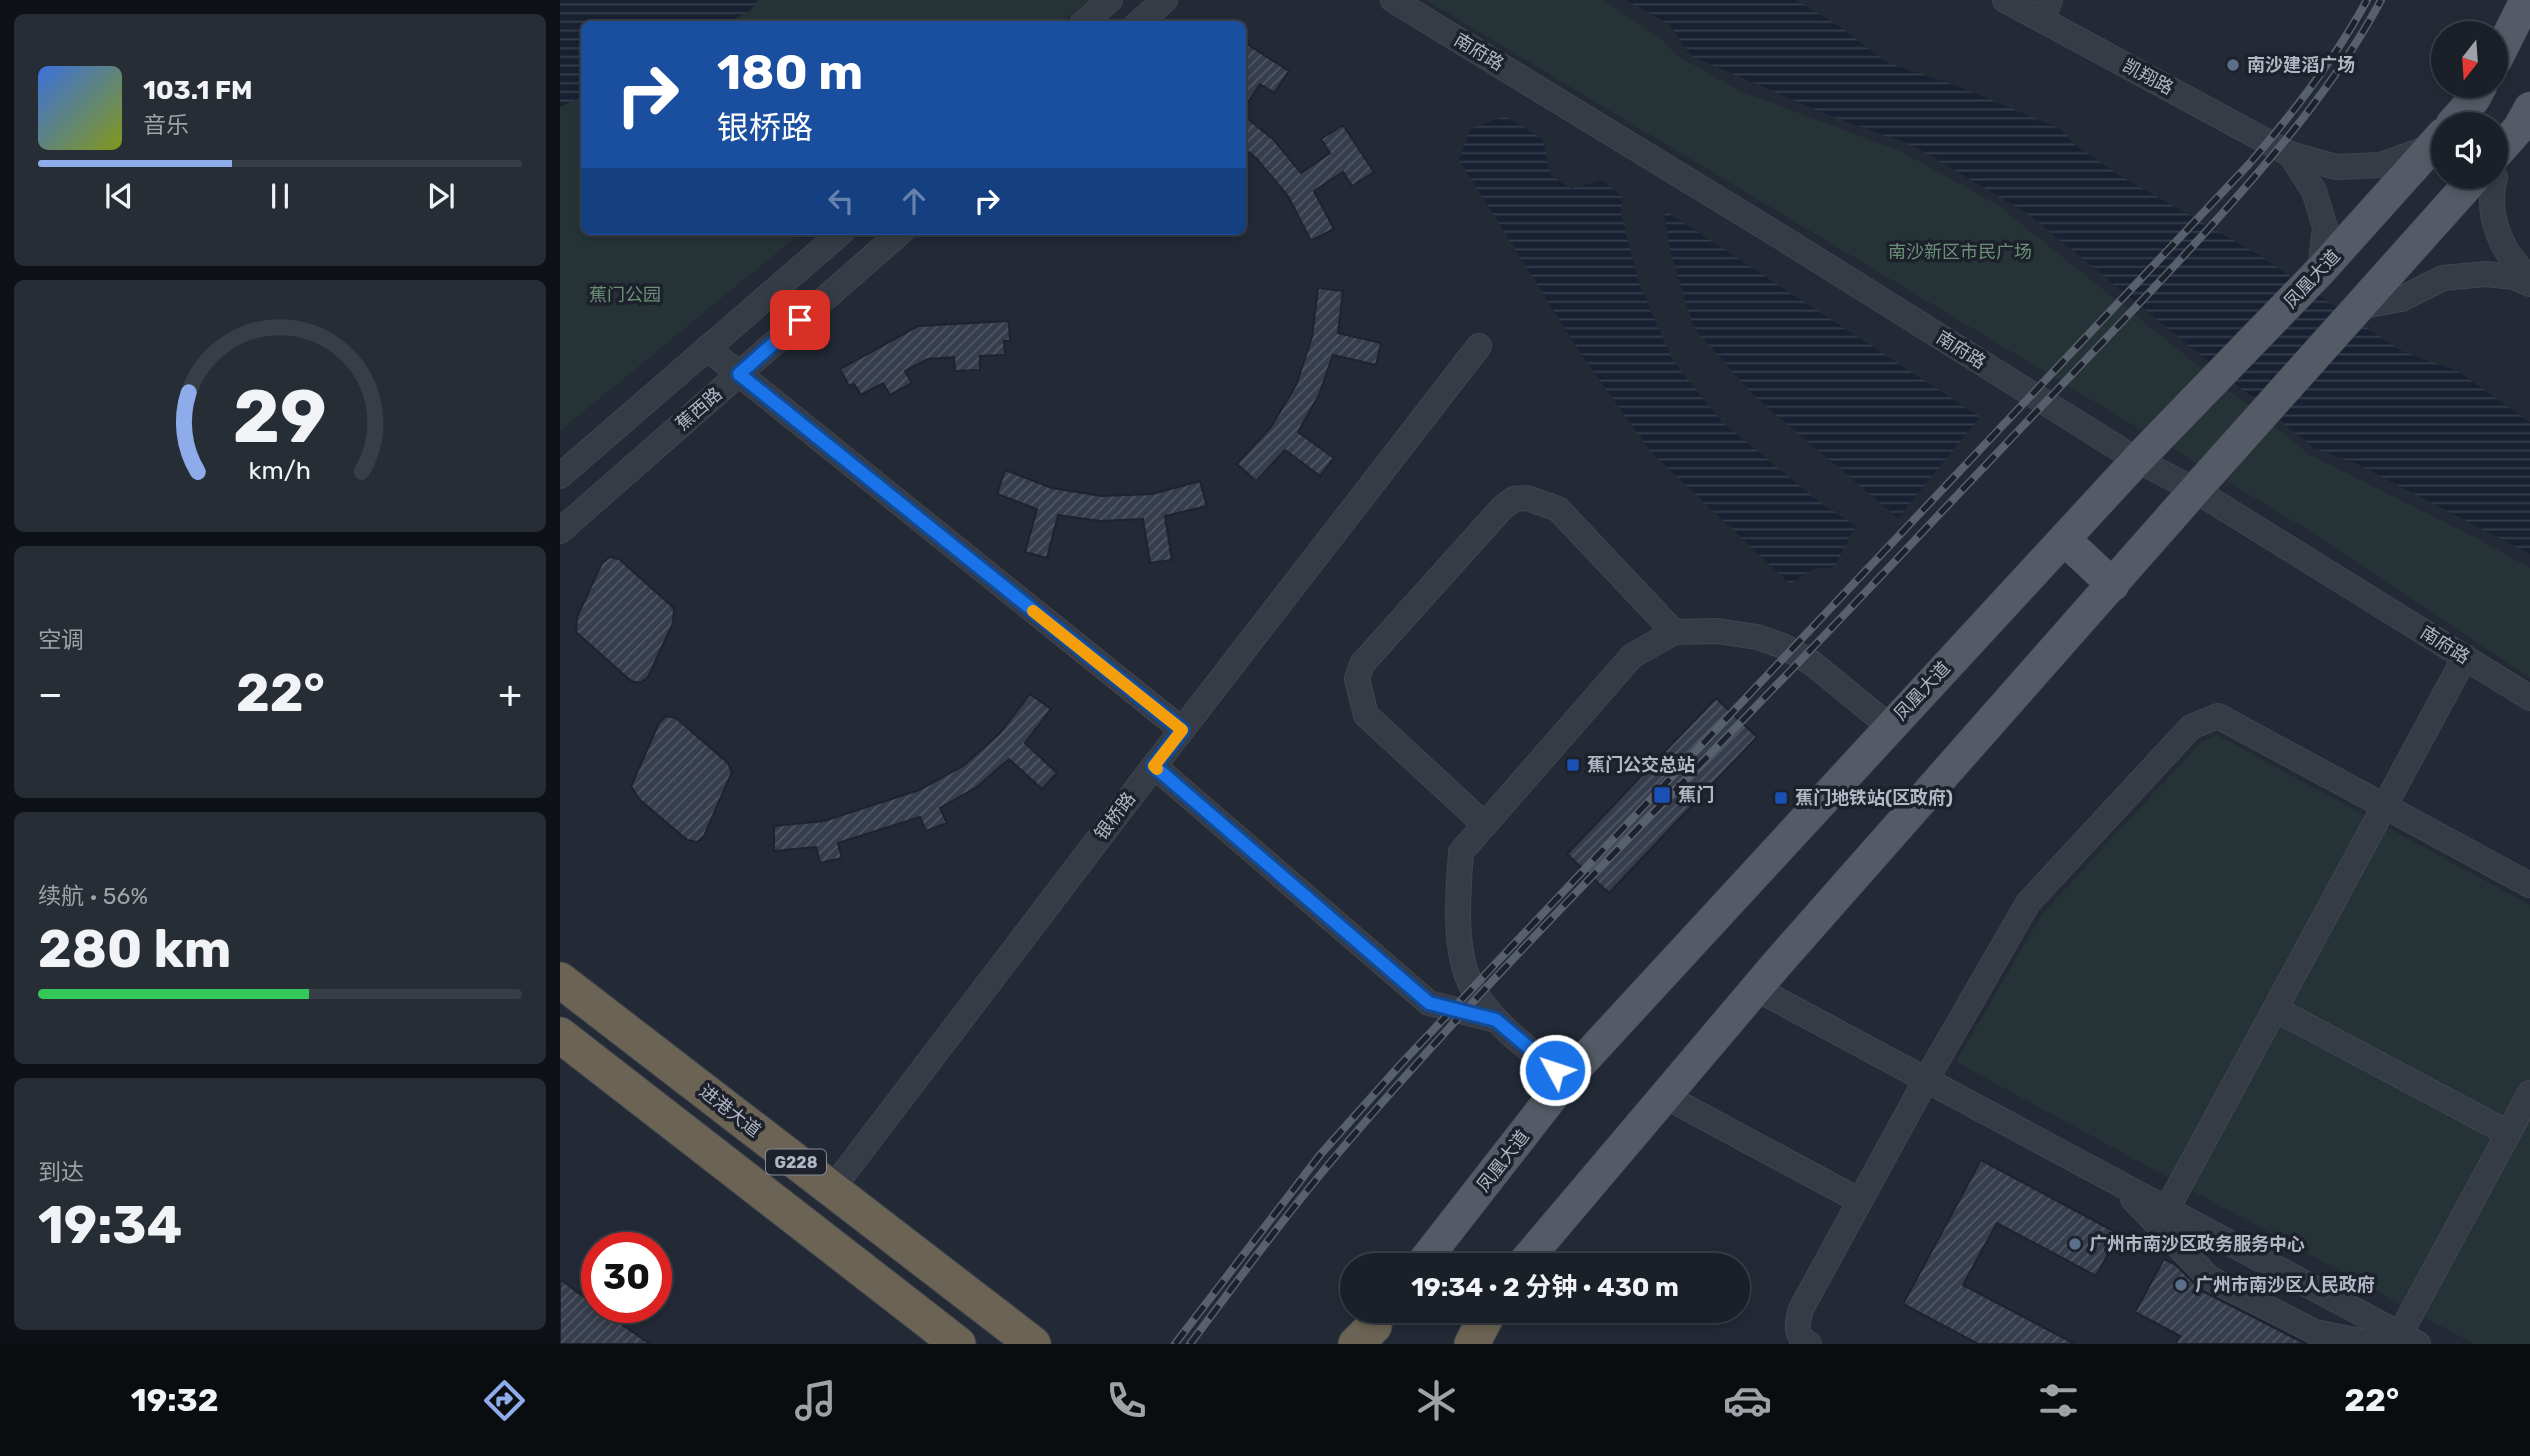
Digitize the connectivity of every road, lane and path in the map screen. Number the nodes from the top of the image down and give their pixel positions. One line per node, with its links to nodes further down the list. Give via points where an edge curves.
1 (1111, 0): 7 (street)
2 (1165, 0): 8 (street)
3 (1393, 0): 27 (street, 南府路)
4 (2005, 0): 6 (street, 凯翔路)
5 (2526, 0): 9 (main road)
6 (2046, 10): 16 (street, 凯翔路)
7 (1086, 21)
8 (1140, 21)
9 (2508, 36)
10 (2475, 98): 12 (main road, 凤凰大道)
11 (2530, 108): 14 (main road)
12 (2462, 112)
13 (2431, 140): 16 (street, 凯翔路, via 2381,165 2336,167)
14 (2508, 145)
15 (2431, 147): 21 (main road, 凤凰大道)
16 (2290, 154): 21 (street, via 2314,191 2325,227)
17 (2464, 189): 23 (main road)
18 (2493, 189): 22 (street, via 2496,230)
19 (838, 235): 25 (street)
20 (897, 235): 26 (street, 蕉西路)
21 (2320, 271): 27 (main road, 凤凰大道)
22 (2530, 281): 23 (street, via 2486,274 2443,278 2401,299)
23 (2358, 307): 29 (main road)
24 (1479, 346): 37 (street, 银桥路)
25 (707, 348): 26 (street); 28 (street)
26 (739, 374): 30 (street, 蕉西路); 37 (street)
27 (2137, 460): 29 (street, 南府路); 31 (main road, 凤凰大道)
28 (560, 476)
29 (2194, 490): 32 (main road); 34 (street, 南府路)
30 (560, 531)
31 (2064, 539): 32 (main road); 36 (main road, 凤凰大道)
32 (2113, 585): 43 (main road)
33 (1674, 632): 36 (street, via 1717,631 1783,646 1812,663); 40 (street, via 1632,656); 40 (street, via 1559,509 1527,498 1514,499 1502,508 1362,664 1357,679 1366,715)
34 (2465, 657): 35 (street, 南府路); 39 (street)
35 (2530, 698)
36 (1889, 726): 47 (main road, 凤凰大道)
37 (1182, 730): 38 (street, 银桥路)
38 (1154, 766): 45 (street, via 1429,1003); 53 (street, 银桥路)
39 (2384, 806): 41 (street); 44 (street); 48 (street, via 2218,716 2191,727 2028,904)
40 (1485, 825): 45 (street, via 1461,852 1461,951 1471,985)
41 (2530, 886)
42 (560, 980): 53 (highway, 进港大道 / G228)
43 (1756, 989): 48 (street); 50 (main road)
44 (2276, 1009): 51 (street); 55 (street)
45 (1496, 1020): 47 (street)
46 (560, 1035): 61 (highway, G228)
47 (1566, 1079): 56 (main road, 凤凰大道)
48 (1926, 1080): 52 (street); 54 (street)
49 (2530, 1093): 51 (street)
50 (1665, 1096): 54 (street); 57 (main road)
51 (2508, 1133): 60 (street)
52 (2116, 1182): 55 (street); 66 (street, via 2209,1278 2315,1332)
53 (832, 1189): 62 (highway, 进港大道 / G228)
54 (1860, 1201): 65 (street, via 1801,1309 1796,1327)
55 (2167, 1209): 60 (street)
56 (1430, 1253)
57 (1531, 1253)
58 (1471, 1323): 63 (main road)
59 (1483, 1323): 64 (highway)
60 (2409, 1339)
61 (958, 1344)
62 (1032, 1344)
63 (1453, 1344)
64 (1472, 1344)
65 (1808, 1344)
66 (2375, 1344)

